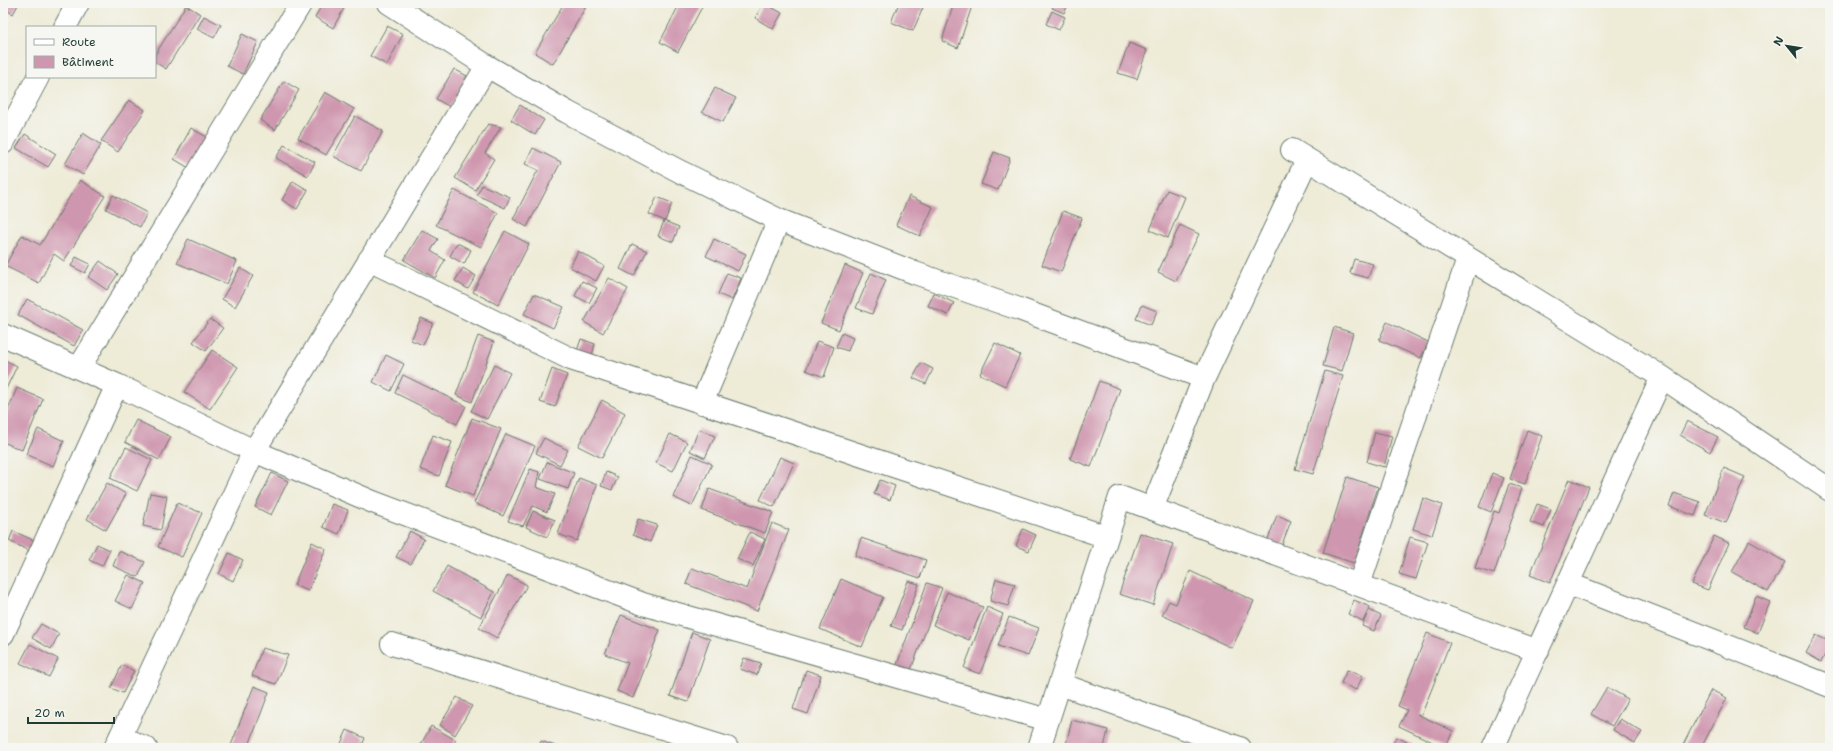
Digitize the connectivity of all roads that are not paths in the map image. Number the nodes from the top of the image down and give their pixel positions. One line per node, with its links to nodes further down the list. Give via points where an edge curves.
1 (78, 3): 4 (street)
2 (301, 3): 12 (street)
3 (389, 3): 5 (street)
4 (66, 26)
5 (487, 66): 8 (street, via 567,112); 10 (street)
6 (37, 78): 7 (street)
7 (3, 142)
8 (779, 220): 14 (street, via 915,273); 16 (street)
9 (1468, 259): 13 (street); 14 (street, via 1300,155); 22 (street)
10 (370, 260): 16 (street, via 571,360); 17 (street)
11 (3, 335): 12 (street)
12 (79, 368): 15 (street)
13 (1662, 377): 18 (street); 21 (street)
14 (1204, 378): 19 (street)
15 (117, 386): 17 (street); 23 (street)
16 (702, 403): 20 (street)
17 (254, 451): 28 (street, via 373,502 643,604); 29 (street)
18 (1830, 490)
19 (1152, 509): 20 (street, via 1120,497); 22 (street)
20 (1107, 538): 26 (street)
21 (1569, 584): 25 (street); 27 (street)
22 (1359, 585): 25 (street)
23 (3, 634)
24 (392, 644): 31 (street)
25 (1538, 651): 34 (street)
26 (1060, 684): 28 (street); 33 (street)
27 (1830, 686)
28 (1048, 720): 32 (street)
29 (118, 743): 30 (street)
30 (146, 748)
31 (727, 748)
32 (1039, 748)
33 (1240, 748)
34 (1493, 748)

